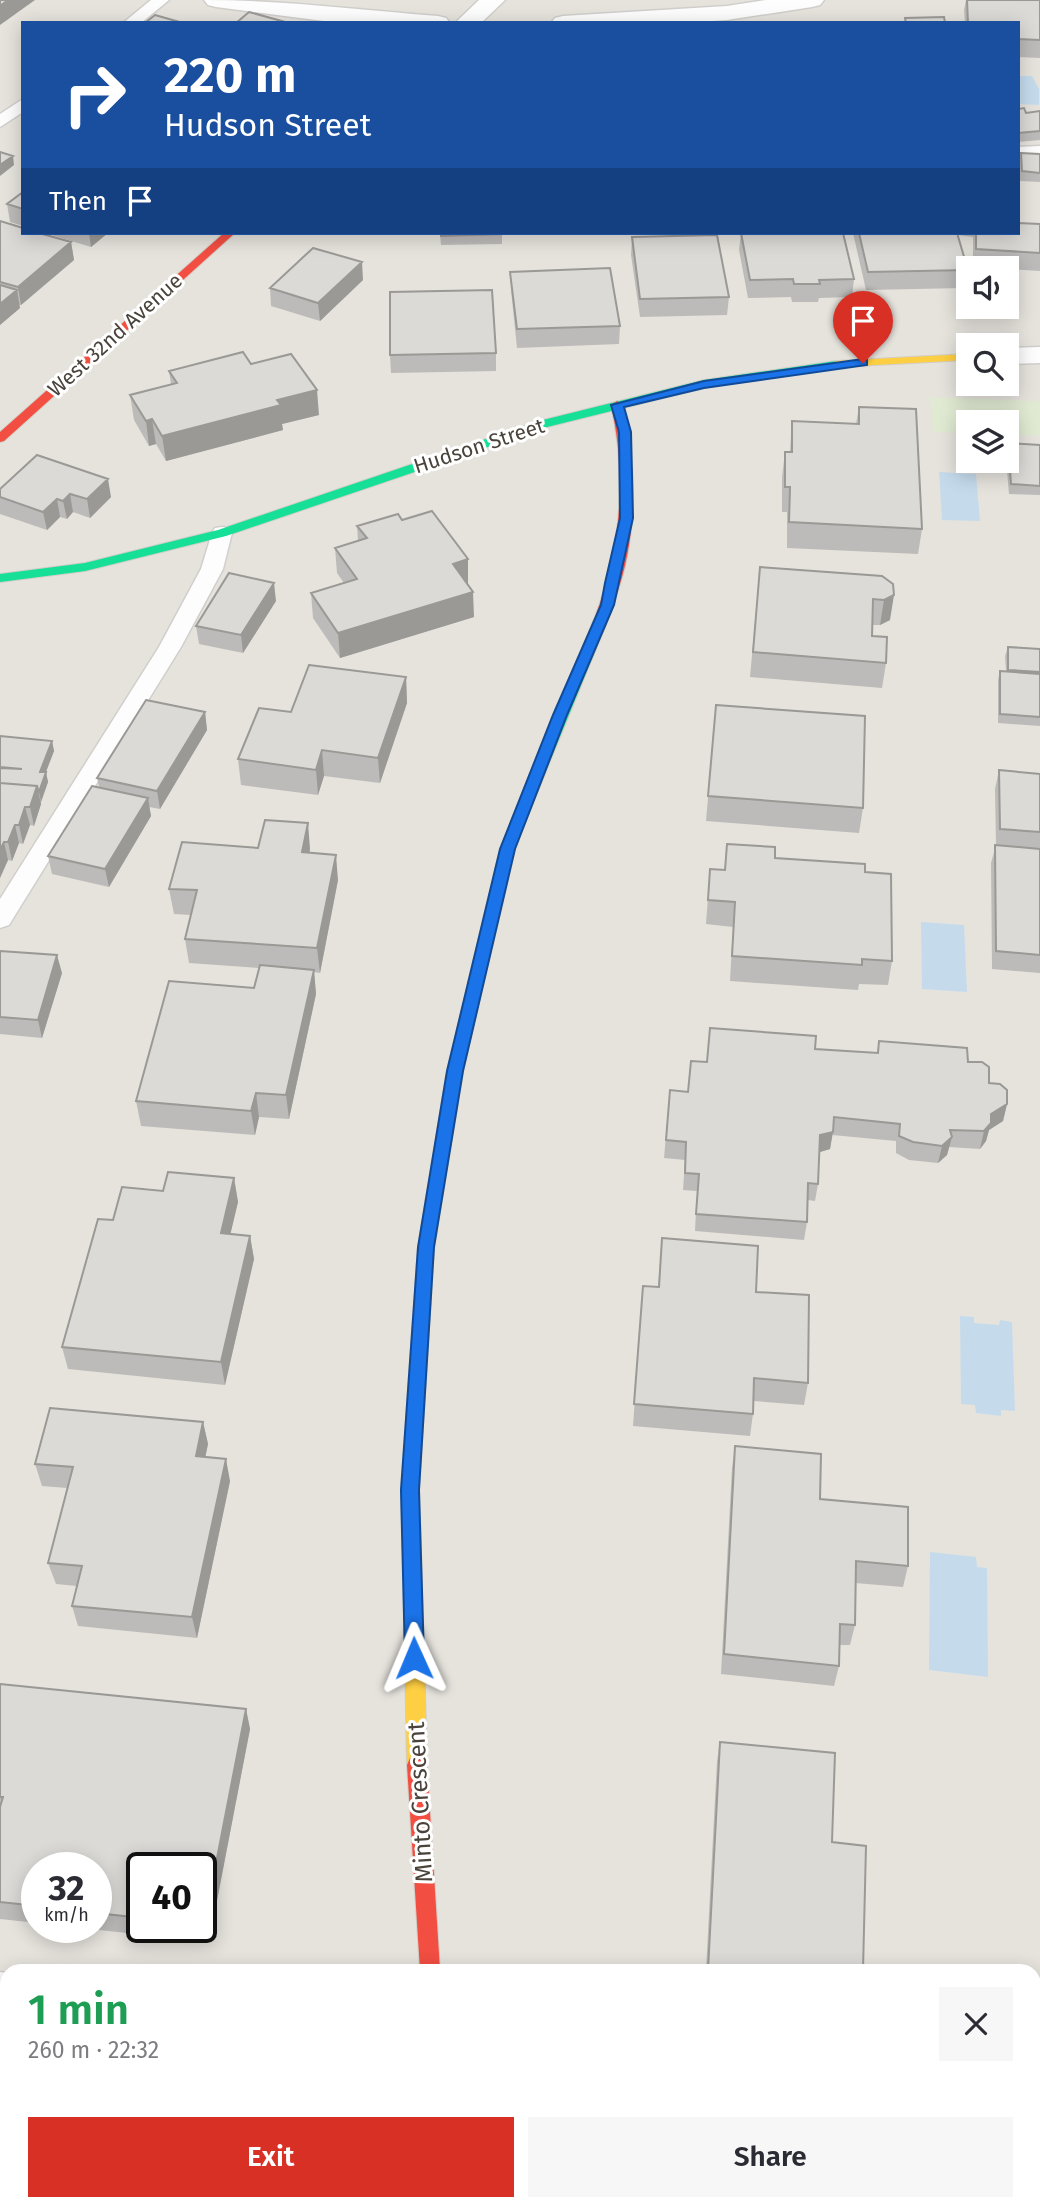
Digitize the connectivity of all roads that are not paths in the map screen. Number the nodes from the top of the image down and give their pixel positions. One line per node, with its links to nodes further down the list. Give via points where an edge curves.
1 (162, 0): 5 (lane)
2 (216, 0): 6 (street)
3 (493, 0): 7 (street)
4 (813, 0): 8 (street, via 727,13)
5 (134, 21)
6 (411, 21)
7 (469, 21)
8 (596, 21)
9 (21, 106): 10 (lane)
10 (0, 122)
11 (1040, 151): 12 (lane)
12 (1020, 152)
13 (228, 235): 18 (street, West 32nd Avenue)
14 (1040, 355): 15 (street)
15 (1019, 356)
16 (956, 358): 17 (street, Hudson Street, via 837,364 704,384)
17 (617, 405): 19 (street, Hudson Street, via 543,424); 22 (street, Minto Crescent, via 625,432 627,518 610,593 507,849 455,1071 426,1247 410,1490 416,1741)
18 (0, 438)
19 (222, 533): 20 (street, Hudson Street, via 85,567); 21 (lane, via 212,569 170,647)
20 (0, 578)
21 (0, 919)
22 (430, 1964)

